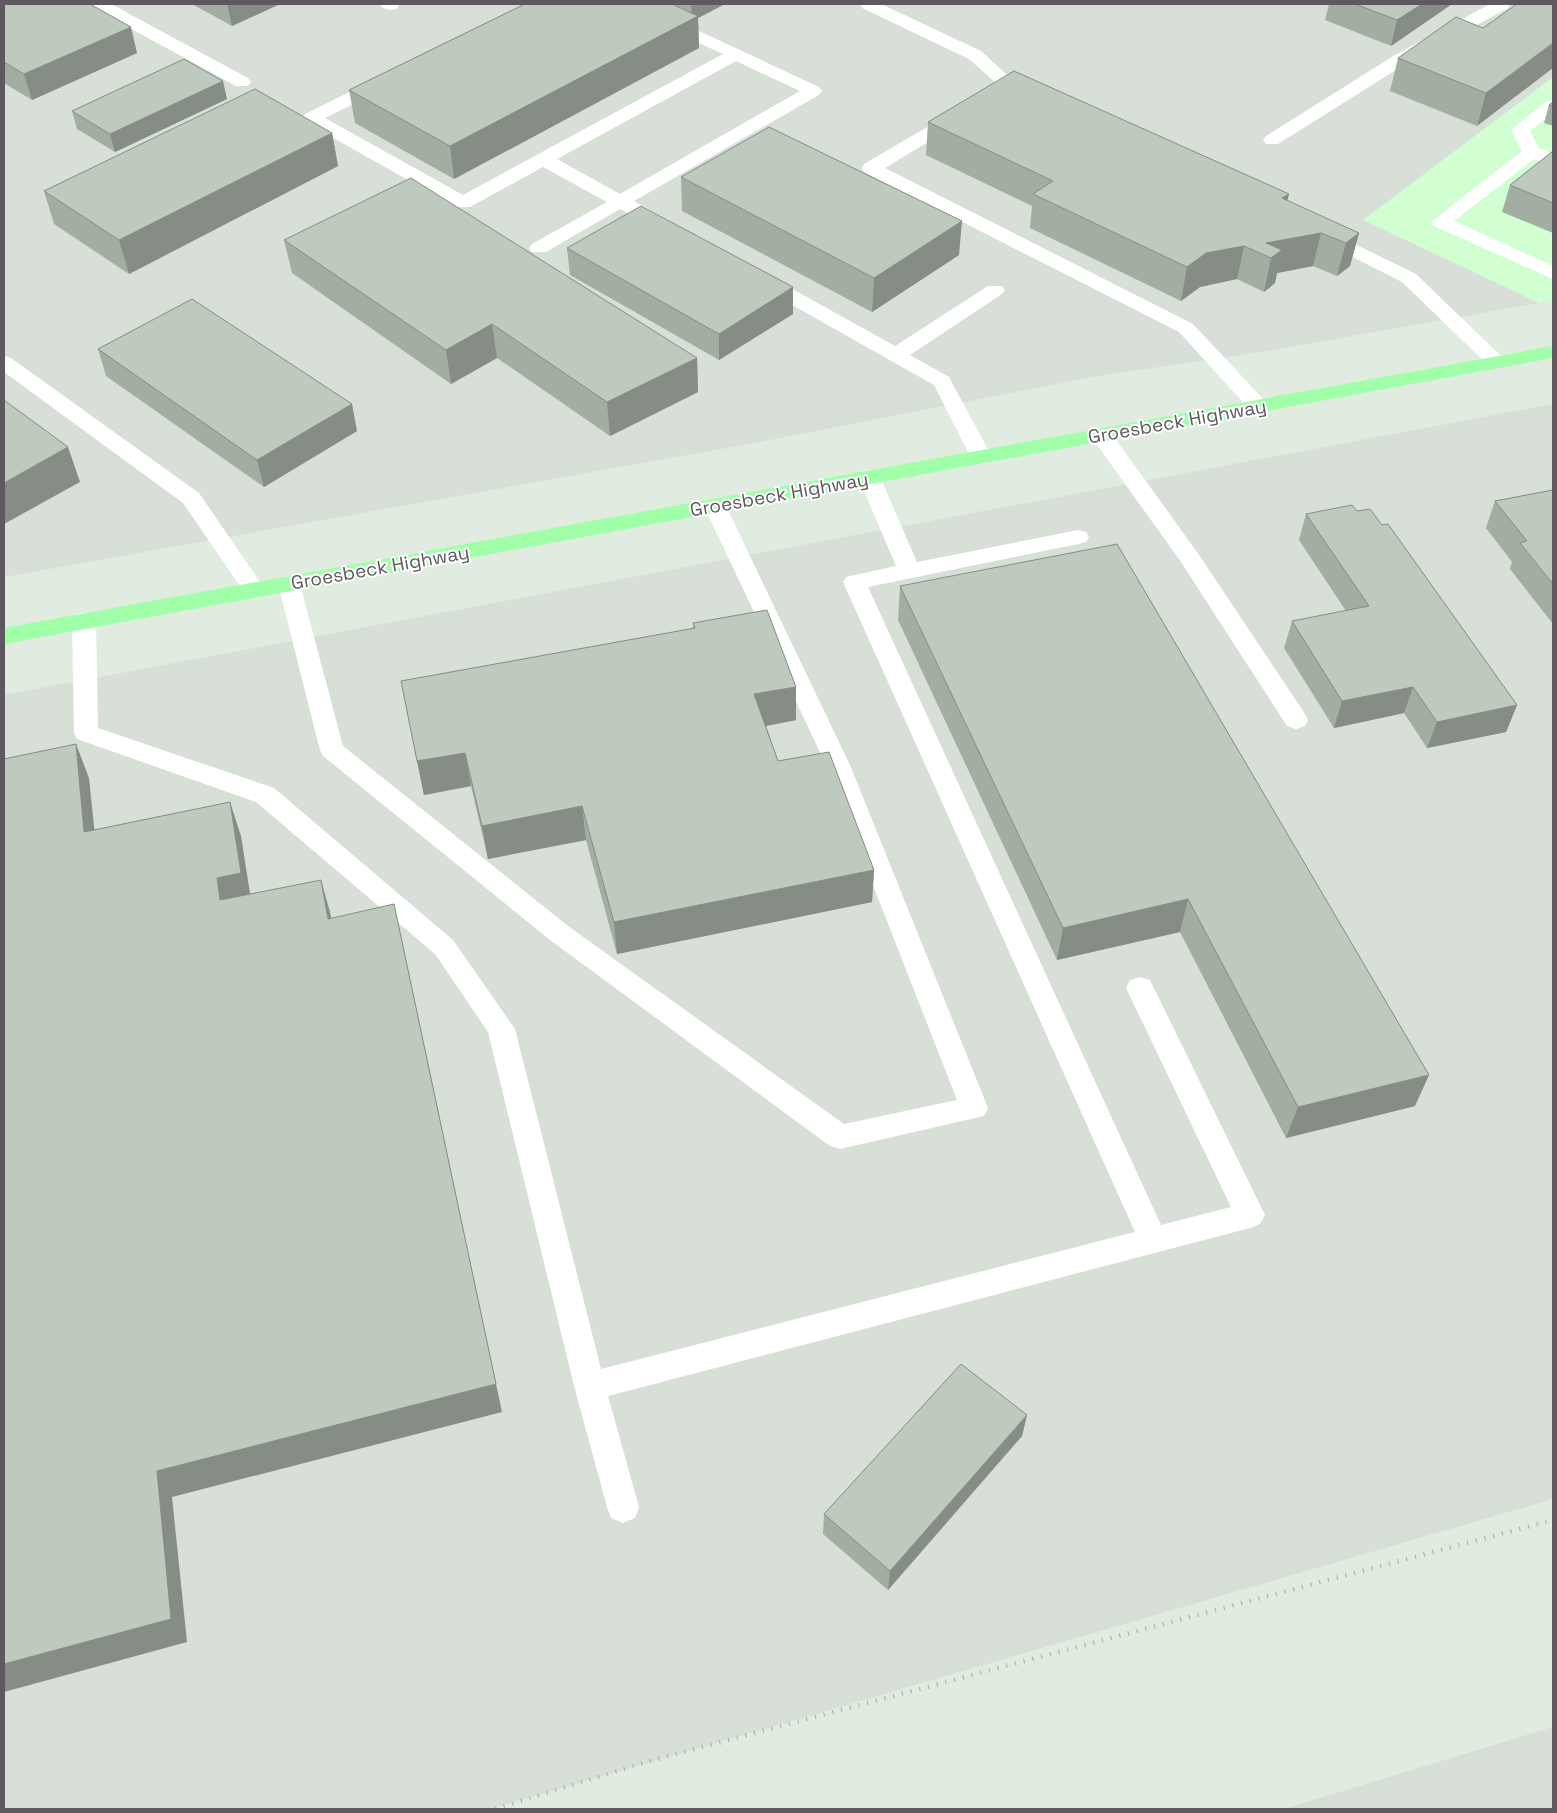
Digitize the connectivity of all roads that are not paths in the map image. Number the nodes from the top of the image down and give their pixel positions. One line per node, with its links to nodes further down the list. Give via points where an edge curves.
1 (100, 4): 7 (lane)
2 (628, 4): 5 (lane)
3 (868, 4): 8 (lane, via 975,55 1002,91)
4 (1502, 4): 11 (lane, via 1401,59)
5 (736, 54): 13 (lane); 15 (lane, via 813,91)
6 (400, 74): 13 (lane, via 311,118 463,203)
7 (242, 82)
8 (1027, 94)
9 (1553, 104): 12 (lane, via 1520,130)
10 (969, 110): 26 (lane, via 871,168 1186,328)
11 (1272, 140)
12 (1532, 152): 14 (lane); 19 (lane, via 1441,222)
13 (543, 159): 15 (lane)
14 (1553, 161)
15 (621, 202): 17 (lane); 18 (lane)
16 (1301, 224): 25 (lane, via 1409,278)
17 (681, 236)
18 (539, 248)
19 (1553, 273)
20 (750, 274): 23 (lane)
21 (995, 290): 23 (lane)
22 (1553, 352): 25 (main road, Groesbeck Highway)
23 (896, 354): 28 (lane, via 942,381)
24 (4, 362): 34 (lane, via 191,498)
25 (1496, 362): 26 (main road, Groesbeck Highway)
26 (1258, 406): 27 (main road, Groesbeck Highway)
27 (1101, 435): 28 (main road, Groesbeck Highway); 37 (lane, via 1189,558)
28 (981, 457): 29 (main road, Groesbeck Highway)
29 (868, 477): 30 (main road, Groesbeck Highway); 32 (lane)
30 (715, 506): 33 (main road, Groesbeck Highway); 33 (lane, via 838,765 974,1108 840,1137 559,933 332,750)
31 (1078, 537): 32 (lane)
32 (910, 571): 39 (lane, via 854,582)
33 (289, 584): 34 (main road, Groesbeck Highway)
34 (254, 590): 35 (main road, Groesbeck Highway)
35 (84, 622): 36 (main road, Groesbeck Highway); 40 (lane, via 86,733 265,795 444,947 501,1029)
36 (4, 636)
37 (1296, 720)
38 (1140, 988): 39 (lane, via 1250,1215)
39 (1154, 1241): 40 (lane)
40 (590, 1386): 41 (lane)
41 (623, 1507)

